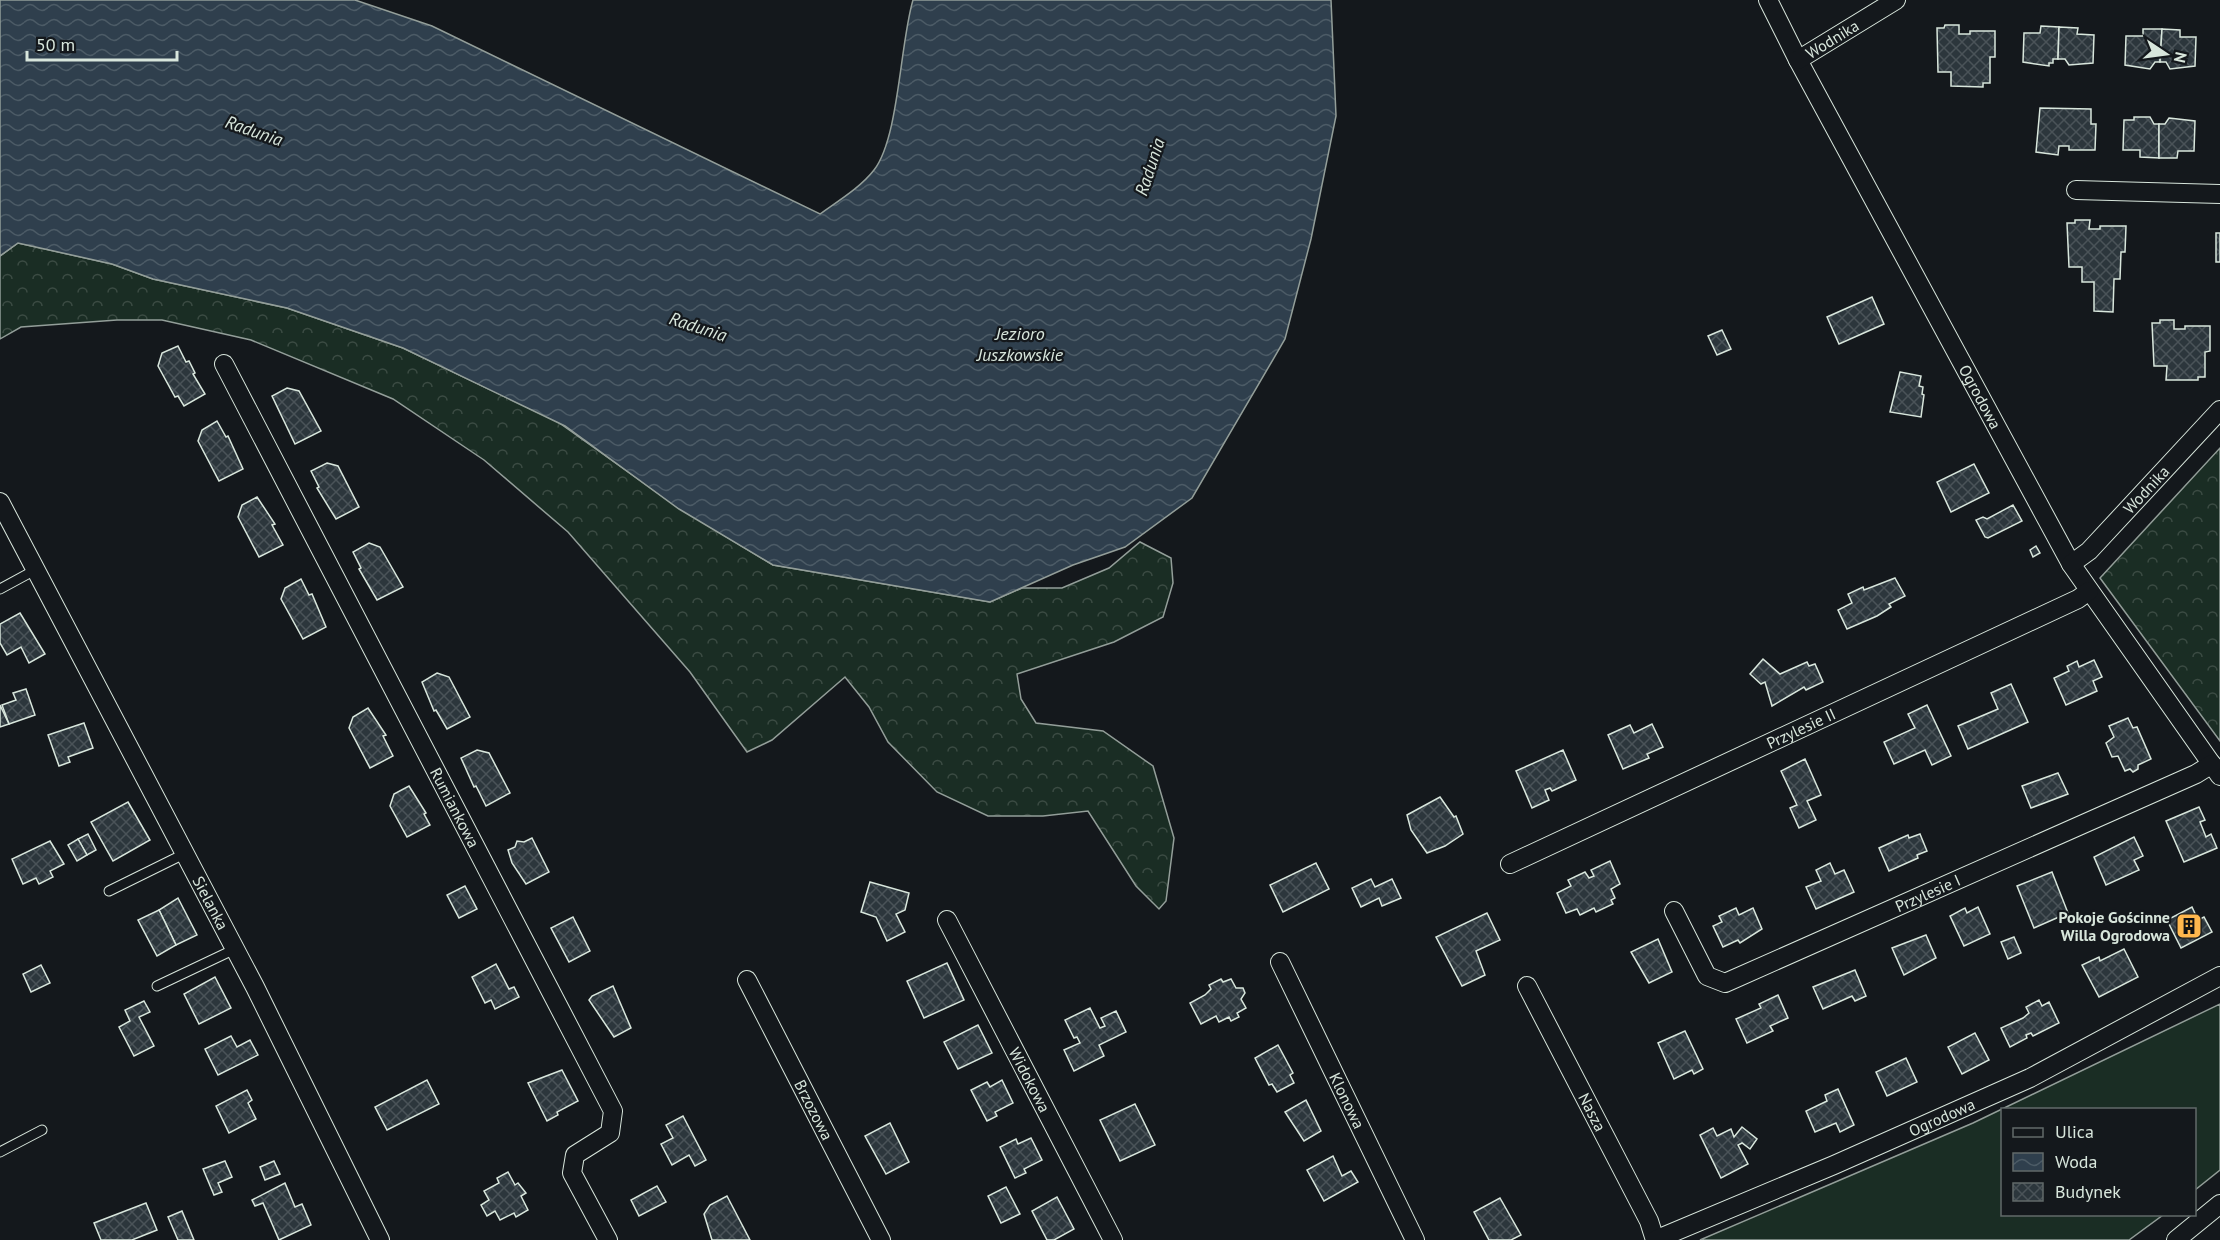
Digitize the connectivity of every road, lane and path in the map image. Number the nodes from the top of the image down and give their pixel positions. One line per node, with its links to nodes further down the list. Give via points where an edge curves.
1 (1768, 0): 3 (street, Ogrodowa)
2 (1896, 0): 3 (street, Wodnika)
3 (1798, 60): 9 (street, Ogrodowa)
4 (2076, 190): 5 (street)
5 (2220, 194)
6 (224, 364): 29 (street, Rumiankowa, via 614,1111 610,1134 575,1155 572,1173)
7 (2220, 410): 9 (street, Wodnika, via 2089,551)
8 (0, 502): 10 (street, Sielanka)
9 (2071, 564): 12 (street, Ogrodowa)
10 (35, 570): 11 (lane); 14 (street, Sielanka)
11 (0, 589)
12 (2089, 591): 13 (street, Ogrodowa); 15 (street, Przylesie II, via 2078,600)
13 (2216, 770): 17 (street, Przylesie I, via 2196,774 1725,983 1707,976)
14 (184, 854): 16 (lane); 19 (street, Sielanka)
15 (1510, 864)
16 (109, 891)
17 (1674, 911)
18 (947, 920): 31 (street, Widokowa)
19 (235, 949): 23 (lane); 28 (street, Sielanka)
20 (1280, 962): 32 (street, Klonowa)
21 (2220, 976): 33 (street, Ogrodowa, via 2030,1078)
22 (747, 980): 30 (street, Brzozowa)
23 (157, 986)
24 (1527, 986): 33 (street, Nasza, via 1649,1221)
25 (42, 1130): 26 (lane)
26 (0, 1152)
27 (2220, 1204): 34 (street)
28 (381, 1240)
29 (608, 1240)
30 (881, 1240)
31 (1113, 1240)
32 (1415, 1240)
33 (1655, 1240)
34 (2176, 1240)

